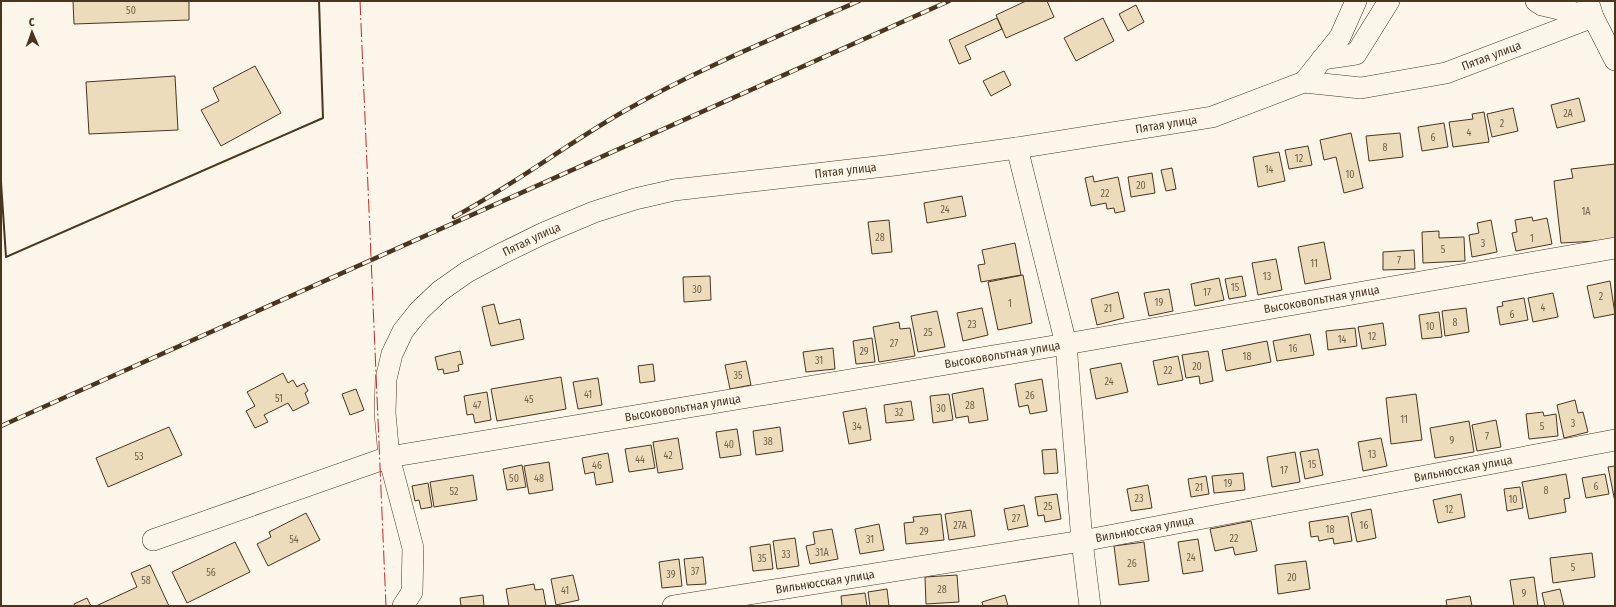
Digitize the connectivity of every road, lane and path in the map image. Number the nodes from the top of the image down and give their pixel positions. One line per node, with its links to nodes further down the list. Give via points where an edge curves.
1 (1356, 1): 5 (street, via 1340,37)
2 (1389, 1): 5 (street, via 1356,54)
3 (1536, 1): 4 (street, via 1542,5)
4 (1590, 9): 6 (street); 7 (street, Пятая улица, via 1446,73 1360,88)
5 (1322, 60): 7 (street)
6 (1615, 60)
7 (1304, 82): 8 (street, Пятая улица, via 1212,118)
8 (1017, 148): 10 (street); 12 (street, Пятая улица, via 674,190 636,198 594,212 500,254 467,272 440,291 403,330 392,354 386,379 385,413)
9 (1615, 248): 10 (street, Высоковольтная улица)
10 (1066, 344): 12 (street, Высоковольтная улица); 14 (street)
11 (1615, 440): 14 (street, Вильнюсская улица)
12 (389, 457): 13 (street, Высоковольтная улица); 15 (street, Пятая улица, via 413,548 412,592)
13 (153, 540)
14 (1082, 541): 16 (street, Вильнюсская улица); 17 (street)
15 (402, 606)
16 (673, 606)
17 (1090, 606)

